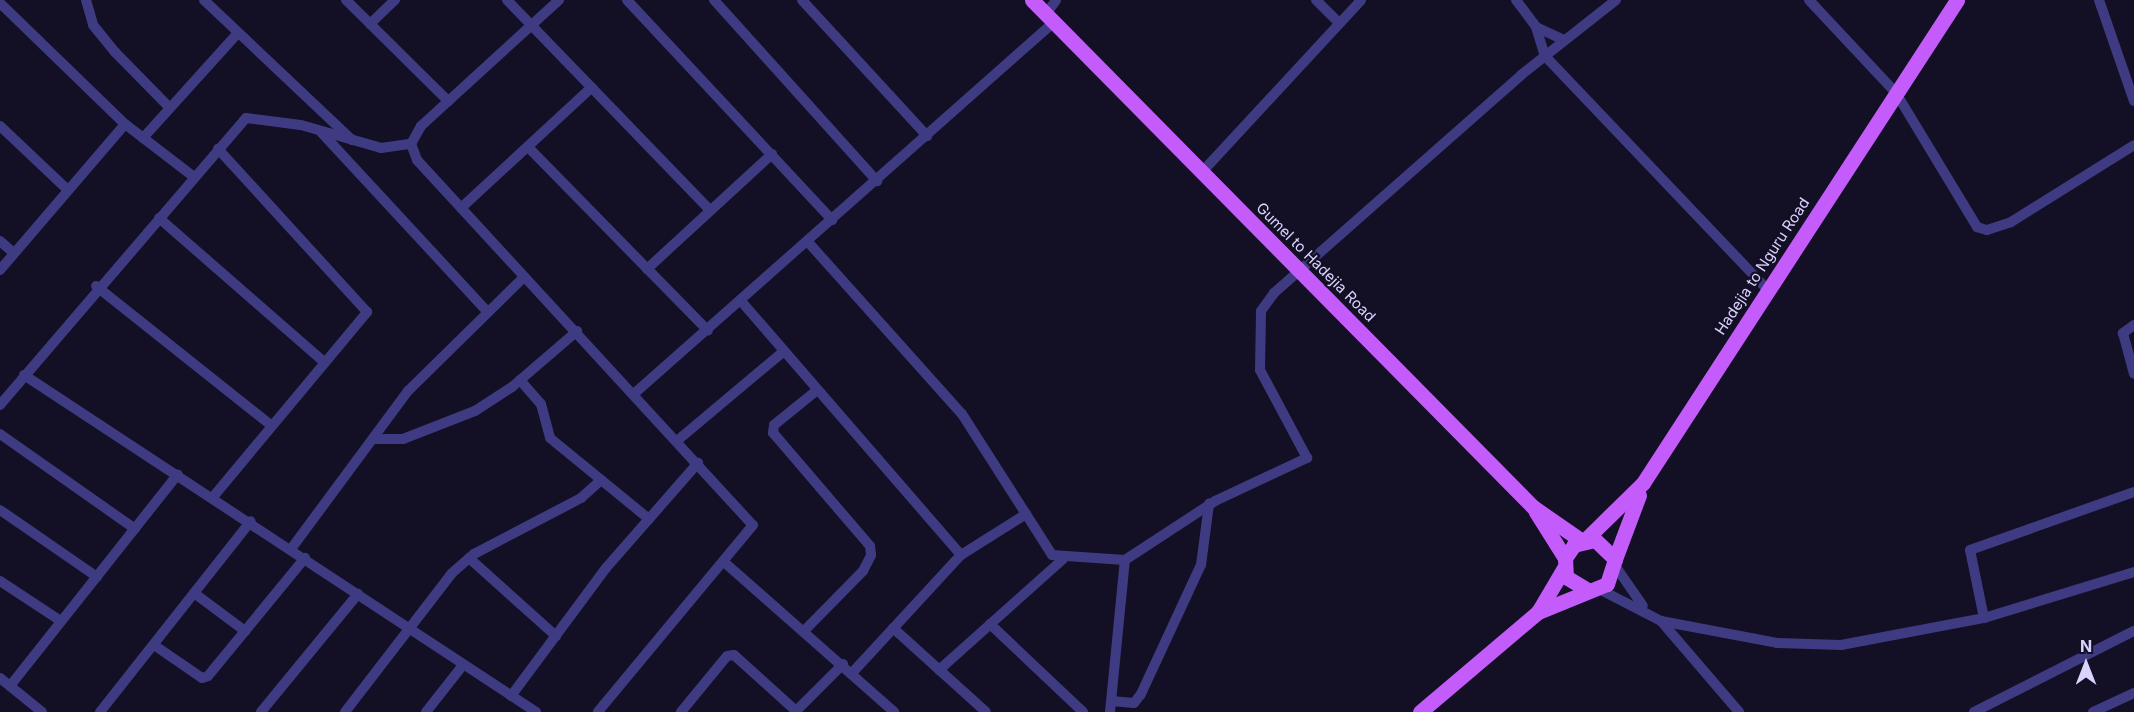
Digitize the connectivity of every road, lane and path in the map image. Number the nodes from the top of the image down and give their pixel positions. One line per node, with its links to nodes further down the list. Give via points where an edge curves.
1 (86, 0): 34 (street, via 93,25)
2 (204, 0): 25 (street)
3 (345, 0): 22 (street)
4 (395, 0): 22 (street)
5 (507, 0): 23 (street)
6 (559, 0): 23 (street)
7 (627, 0): 45 (street)
8 (714, 0): 48 (street)
9 (802, 0): 38 (street)
10 (1032, 0): 20 (main road, Gumel to Hadejia Road)
11 (1056, 0): 20 (street)
12 (1316, 0): 21 (street)
13 (1361, 0): 21 (street)
14 (1516, 0): 24 (street)
15 (1616, 0): 26 (street)
16 (1809, 0): 31 (street)
17 (1957, 0): 31 (main road, Hadejia to Nguru Road)
18 (2099, 0): 29 (street)
19 (1, 7): 35 (street)
20 (1050, 18): 38 (street); 46 (main road, Gumel to Hadejia Road)
21 (1339, 23): 46 (street)
22 (370, 24): 32 (street)
23 (532, 25): 30 (street); 32 (street)
24 (1536, 27): 26 (street); 27 (street)
25 (237, 33): 34 (street); 40 (street)
26 (1564, 40): 27 (street)
27 (1545, 56): 59 (street); 62 (street)
28 (2134, 63): 29 (street)
29 (2123, 70): 33 (street)
30 (592, 87): 43 (street); 51 (street)
31 (1896, 93): 42 (street, via 1977,227 1988,230 2011,222); 62 (main road, Hadejia to Nguru Road)
32 (448, 101): 41 (street, via 421,126)
33 (2134, 101)
34 (170, 108): 39 (street)
35 (124, 124): 39 (street); 49 (street)
36 (0, 126): 49 (street)
37 (321, 132): 40 (street); 44 (street, via 246,118); 64 (street)
38 (927, 136): 48 (street)
39 (143, 138): 47 (street)
40 (354, 142): 41 (street, via 381,148)
41 (411, 144): 50 (street, via 417,160)
42 (2134, 145)
43 (528, 147): 50 (street); 57 (street)
44 (218, 149): 47 (street); 69 (street, via 367,312)
45 (772, 154): 51 (street); 53 (street)
46 (1202, 172): 59 (main road, Gumel to Hadejia Road)
47 (194, 177): 52 (street)
48 (877, 181): 53 (street)
49 (68, 190): 56 (street)
50 (461, 208): 60 (street)
51 (709, 209): 57 (street)
52 (159, 218): 61 (street); 69 (street)
53 (832, 220): 55 (street)
54 (0, 241): 56 (street)
55 (808, 242): 63 (street); 89 (street, via 962,414)
56 (14, 253): 58 (street)
57 (647, 269): 67 (street)
58 (0, 270)
59 (1299, 271): 86 (street, via 1261,311 1257,350 1260,370 1307,458); 87 (main road, Gumel to Hadejia Road)
60 (524, 276): 64 (street); 66 (street)
61 (96, 286): 71 (street); 76 (street)
62 (1768, 290): 83 (main road, Hadejia to Nguru Road)
63 (741, 301): 67 (street); 68 (street)
64 (487, 311): 78 (street, via 408,391)
65 (2134, 325): 70 (street, via 2123,333)
66 (577, 331): 72 (street); 74 (street)
67 (708, 331): 74 (street)
68 (784, 351): 73 (street); 79 (street)
69 (324, 362): 76 (street)
70 (2134, 374)
71 (24, 375): 75 (street); 81 (street)
72 (520, 380): 78 (street, via 475,411 403,440); 82 (street, via 541,404 550,438)
73 (817, 390): 95 (street); 117 (street, via 774,425 773,433 870,546 871,555 863,571)
74 (636, 392): 79 (street)
75 (0, 405)
76 (270, 425): 85 (street)
77 (0, 434): 92 (street)
78 (373, 440): 94 (street)
79 (678, 440): 80 (street)
80 (698, 463): 90 (street); 100 (street, via 753,525)
81 (178, 474): 85 (street); 92 (street)
82 (601, 480): 90 (street); 97 (street, via 581,498)
83 (1643, 483): 93 (main road, Hadejia to Nguru Road); 102 (main road)
84 (2134, 492): 111 (street, via 1970,550)
85 (213, 497): 91 (street)
86 (1209, 504): 99 (street); 131 (street, via 1201,565 1141,694 1134,703)
87 (1533, 507): 93 (main road, Gumel to Hadejia Road); 101 (main road)
88 (0, 510): 104 (street)
89 (1026, 514): 95 (street); 98 (street, via 1052,555)
90 (649, 519): 120 (street)
91 (251, 521): 94 (street); 107 (street)
92 (135, 529): 104 (street)
93 (1584, 541): 101 (main road); 102 (main road, via 1604,544)
94 (291, 549): 96 (street)
95 (962, 555): 115 (street)
96 (305, 558): 108 (street); 118 (street)
97 (469, 558): 116 (street, via 417,612); 120 (street)
98 (1063, 559): 99 (street); 114 (street)
99 (1125, 560): 131 (street)
100 (724, 562): 117 (street); 139 (street)
101 (1564, 563): 106 (main road, via 1572,584); 110 (main road)
102 (1615, 563): 106 (main road); 109 (street)
103 (2134, 572): 111 (street)
104 (97, 577): 112 (street)
105 (0, 581): 112 (street)
106 (1594, 590): 109 (street); 110 (main road)
107 (194, 593): 118 (street); 121 (street)
108 (358, 594): 116 (street); 135 (street)
109 (1645, 609): 113 (street)
110 (1538, 612): 145 (main road)
111 (1984, 618): 113 (street, via 1904,636 1808,646)
112 (62, 621): 127 (street)
113 (1661, 621): 146 (street)
114 (990, 624): 124 (street); 144 (street)
115 (893, 628): 124 (street); 125 (street)
116 (411, 630): 123 (street); 136 (street)
117 (805, 630): 122 (street)
118 (245, 631): 121 (street, via 202,678)
119 (2134, 631): 147 (street)
120 (556, 636): 129 (street)
121 (153, 645): 134 (street)
122 (843, 664): 125 (street); 133 (street)
123 (463, 665): 129 (street); 137 (street)
124 (939, 670): 143 (street)
125 (852, 673): 130 (street)
126 (0, 678): 127 (street)
127 (10, 686): 132 (street)
128 (2134, 693): 148 (street)
129 (511, 696): 138 (street)
130 (884, 702): 141 (street); 142 (street)
131 (1111, 706)
132 (39, 711)
133 (796, 711): 140 (street, via 734,655 727,656)
134 (100, 712)
135 (261, 712)
136 (345, 712)
137 (426, 712)
138 (536, 712)
139 (598, 712)
140 (681, 712)
141 (875, 712)
142 (894, 712)
143 (986, 712)
144 (1083, 712)
145 (1420, 712)
146 (1739, 712)
147 (1974, 712)
148 (2094, 712)

